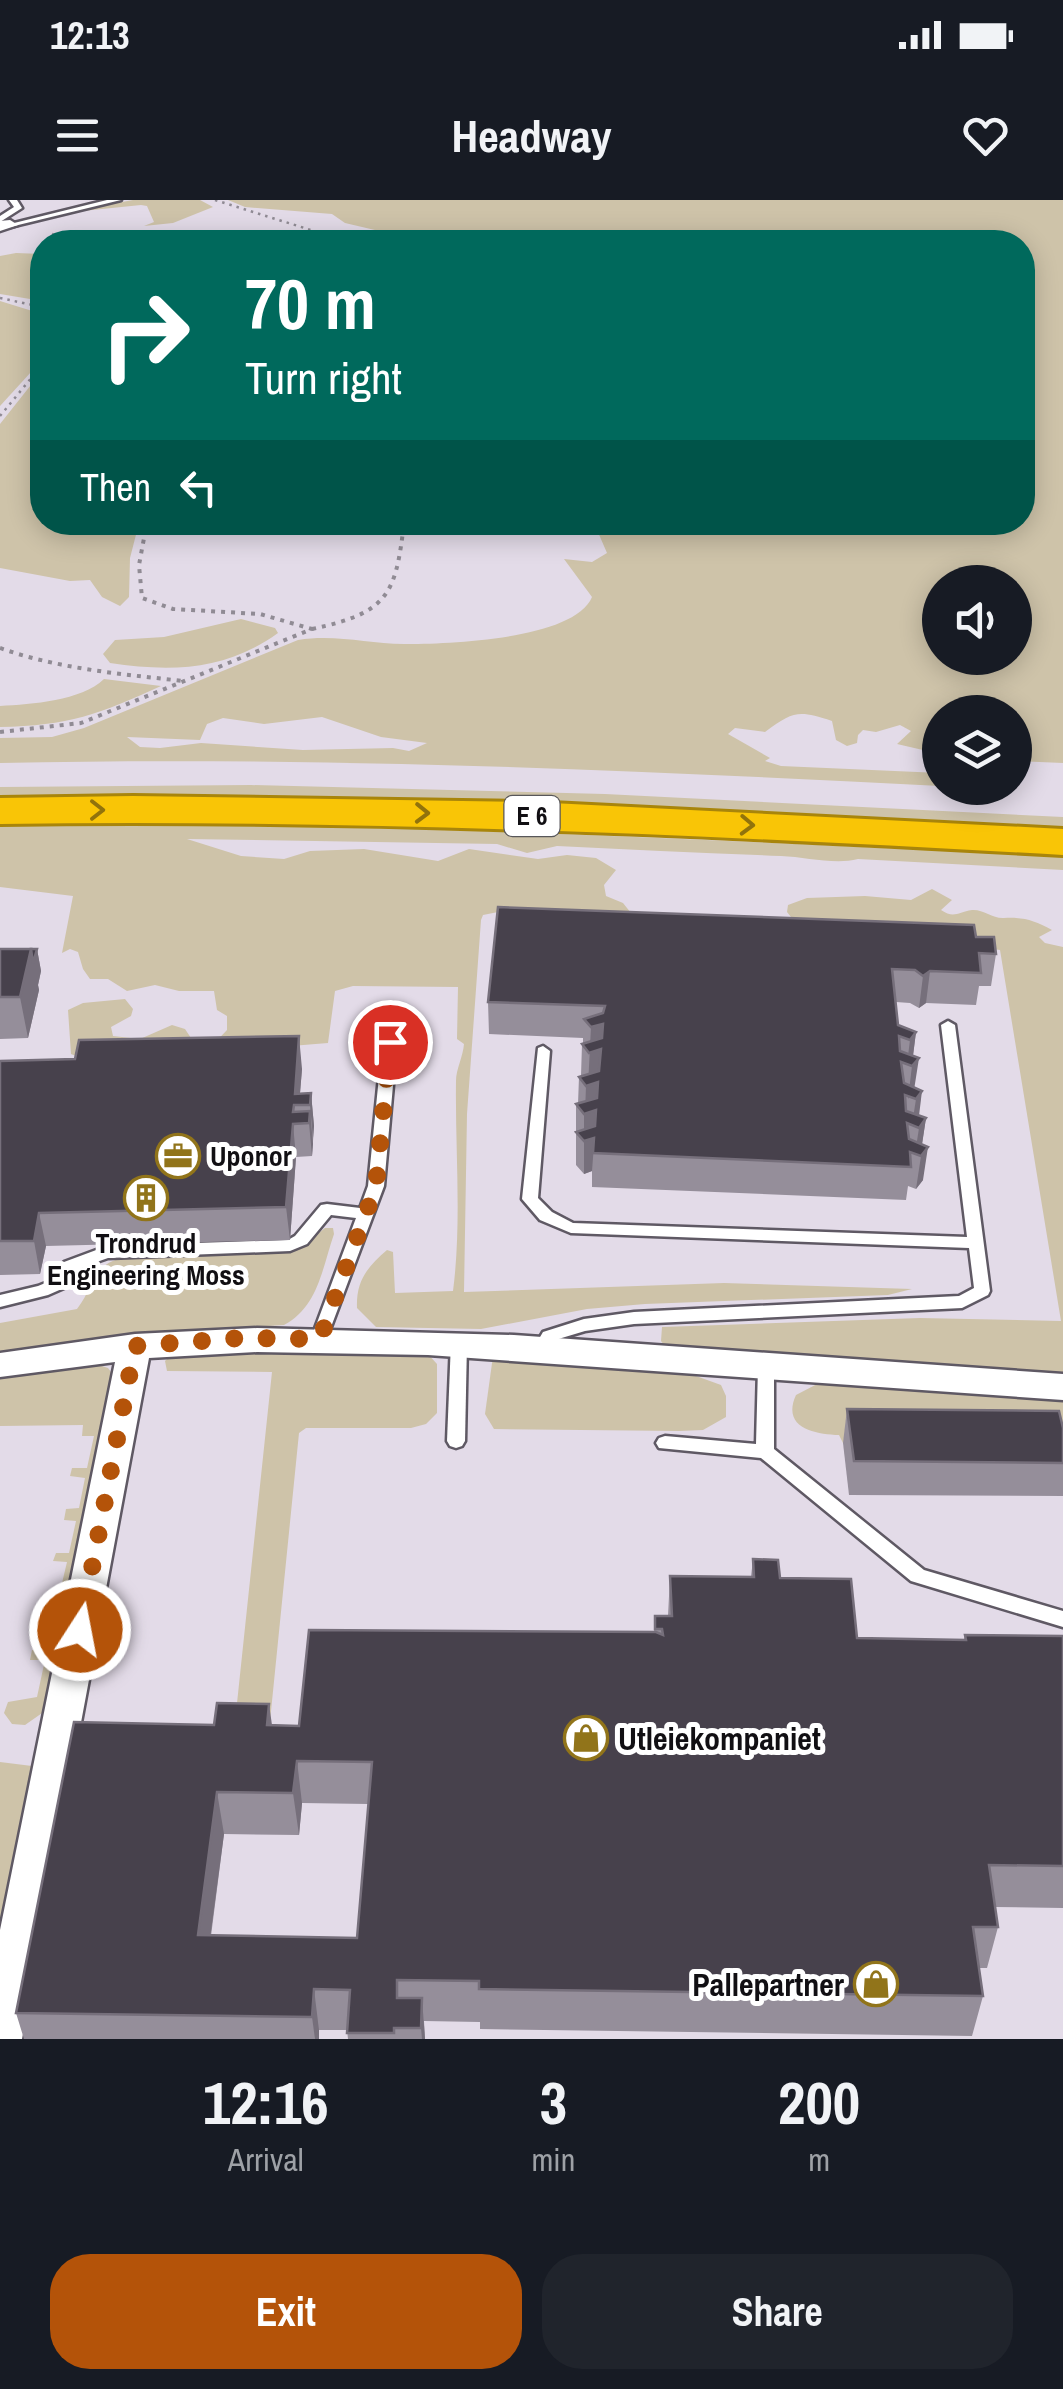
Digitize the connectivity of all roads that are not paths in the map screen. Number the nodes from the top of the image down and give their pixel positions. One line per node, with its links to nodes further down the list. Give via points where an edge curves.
1 (13, 200): 3 (lane, via 18,208)
2 (117, 200): 3 (lane)
3 (3, 224)
4 (0, 778): 5 (highway, E 6, via 427,778)
5 (1063, 807)
6 (0, 811): 7 (highway, E 6, one-way to 7, via 492,814)
7 (1063, 842)
8 (393, 1006): 11 (lane, via 376,1186)
9 (948, 1026): 12 (lane)
10 (543, 1051): 12 (lane, via 530,1199 571,1228)
11 (366, 1214): 13 (lane, via 328,1210 290,1245 107,1252 70,1266 67,1280); 14 (lane)
12 (976, 1243): 17 (lane, via 982,1290 962,1302 634,1318 549,1336)
13 (0, 1300)
14 (320, 1339): 15 (street); 16 (street)
15 (460, 1342): 17 (street); 21 (lane)
16 (135, 1346): 18 (street); 25 (street)
17 (542, 1349): 19 (street)
18 (0, 1365)
19 (766, 1367): 20 (street); 23 (lane)
20 (1063, 1387)
21 (456, 1440)
22 (664, 1443): 23 (lane)
23 (764, 1452): 24 (lane, via 918,1576)
24 (1063, 1619)
25 (0, 2039)

